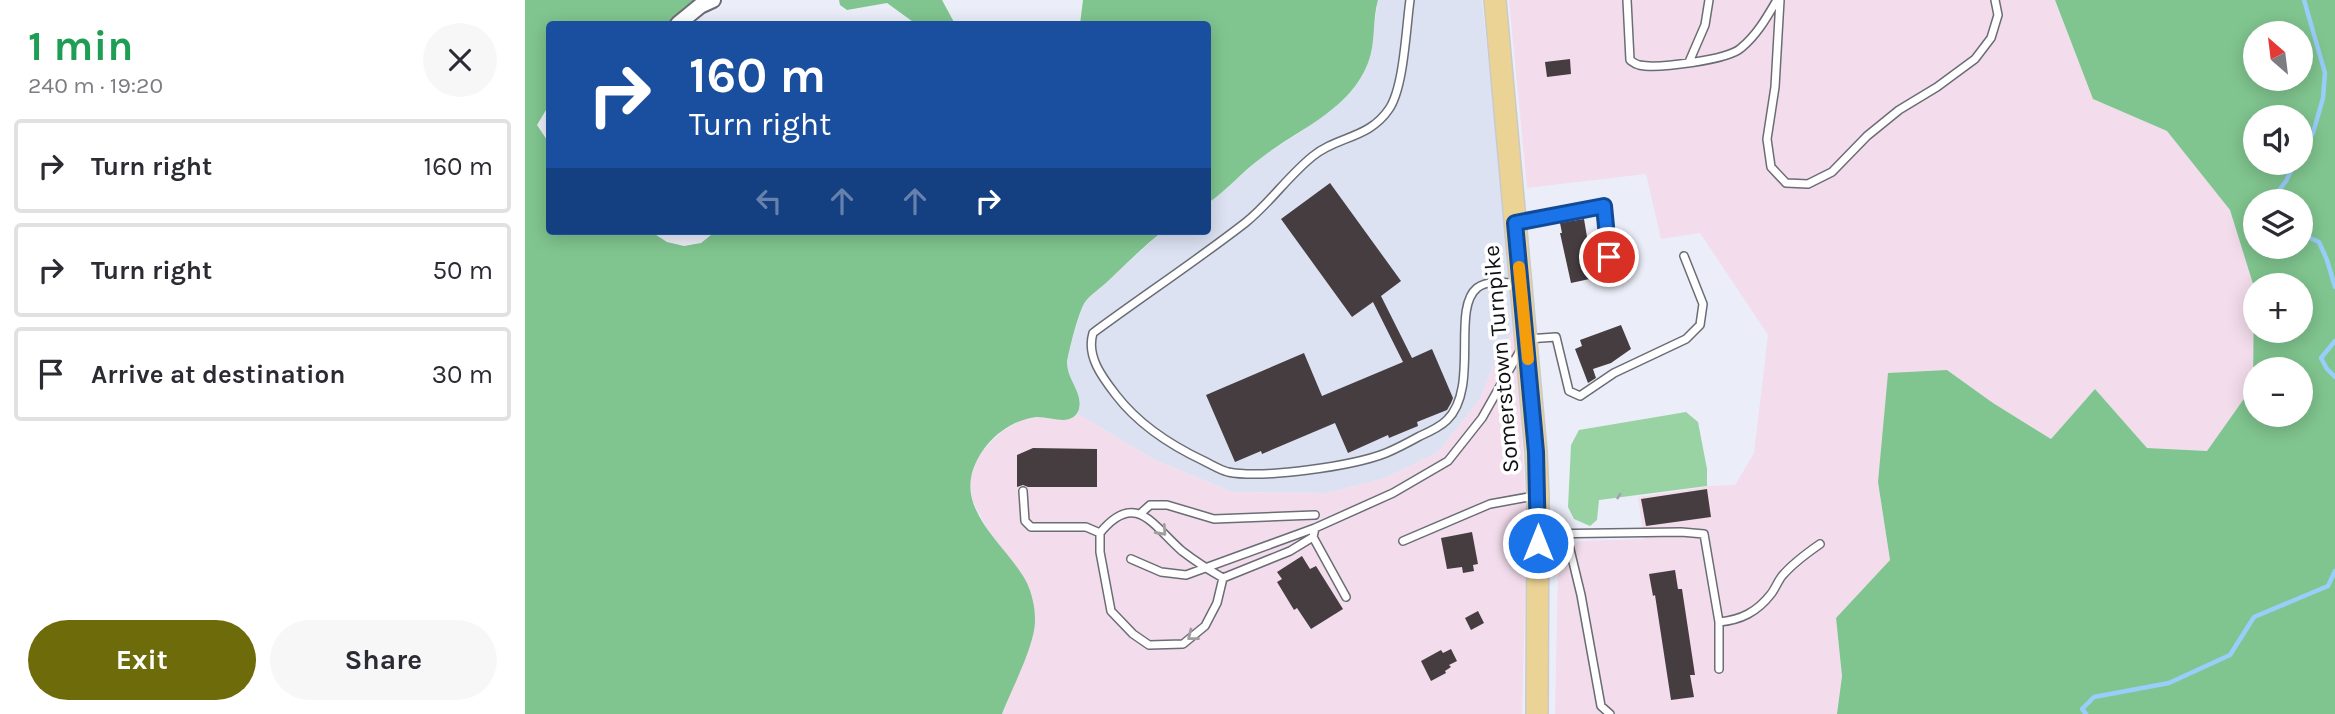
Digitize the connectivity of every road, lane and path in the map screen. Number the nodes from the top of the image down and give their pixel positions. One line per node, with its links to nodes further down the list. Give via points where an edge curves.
1 (713, 0): 8 (street)
2 (1411, 0): 13 (lane, via 1397,95 1389,110 1366,132 1324,147 1245,223 1093,333 1092,354 1112,390 1150,431 1227,472 1265,474 1357,462 1385,453 1447,420 1457,407 1465,379 1470,298 1478,288 1496,282)
3 (1495, 0): 10 (main road, Somerstown Turnpike)
4 (1627, 0): 9 (lane, via 1630,60 1655,66)
5 (1709, 0): 9 (lane, via 1705,25)
6 (1779, 0): 7 (lane, via 1767,139 1771,167 1786,183 1808,184 1832,172 1899,110 1975,59 1991,38 1998,15); 9 (lane, via 1740,50)
7 (1995, 0)
8 (682, 21)
9 (1689, 62)
10 (1515, 223): 12 (lane, via 1604,206); 13 (main road, Somerstown Turnpike)
11 (1684, 256): 14 (lane, via 1703,304 1700,325 1686,339 1614,373 1580,396 1569,390 1556,337)
12 (1609, 257)
13 (1521, 284): 14 (main road, Somerstown Turnpike)
14 (1526, 339): 17 (main road, Somerstown Turnpike); 21 (lane, via 1482,418 1448,461)
15 (1623, 490): 18 (path)
16 (1023, 491): 22 (lane, via 1025,521 1031,527 1086,527)
17 (1538, 495): 24 (main road, Somerstown Turnpike); 26 (lane, via 1490,505)
18 (1617, 499)
19 (1140, 514): 20 (lane, via 1150,505 1167,505 1214,519); 22 (lane, via 1125,514 1108,522); 29 (lane, one-way to 29)
20 (1315, 515)
21 (1315, 528): 25 (lane); 29 (lane)
22 (1100, 533): 30 (lane, one-way to 22, via 1205,626 1183,644 1149,645 1111,611)
23 (1566, 533): 24 (lane); 32 (lane, via 1704,534); 35 (lane, via 1601,706)
24 (1538, 534): 34 (main road, Somerstown Turnpike)
25 (1313, 537): 30 (lane); 31 (lane)
26 (1402, 541)
27 (1820, 544): 32 (lane, via 1781,576 1754,612 1737,621)
28 (1131, 559): 29 (lane, via 1161,572 1186,575)
29 (1207, 568): 30 (lane)
30 (1223, 578)
31 (1346, 597)
32 (1719, 622): 33 (lane)
33 (1719, 669)
34 (1537, 714)
35 (1610, 714)

